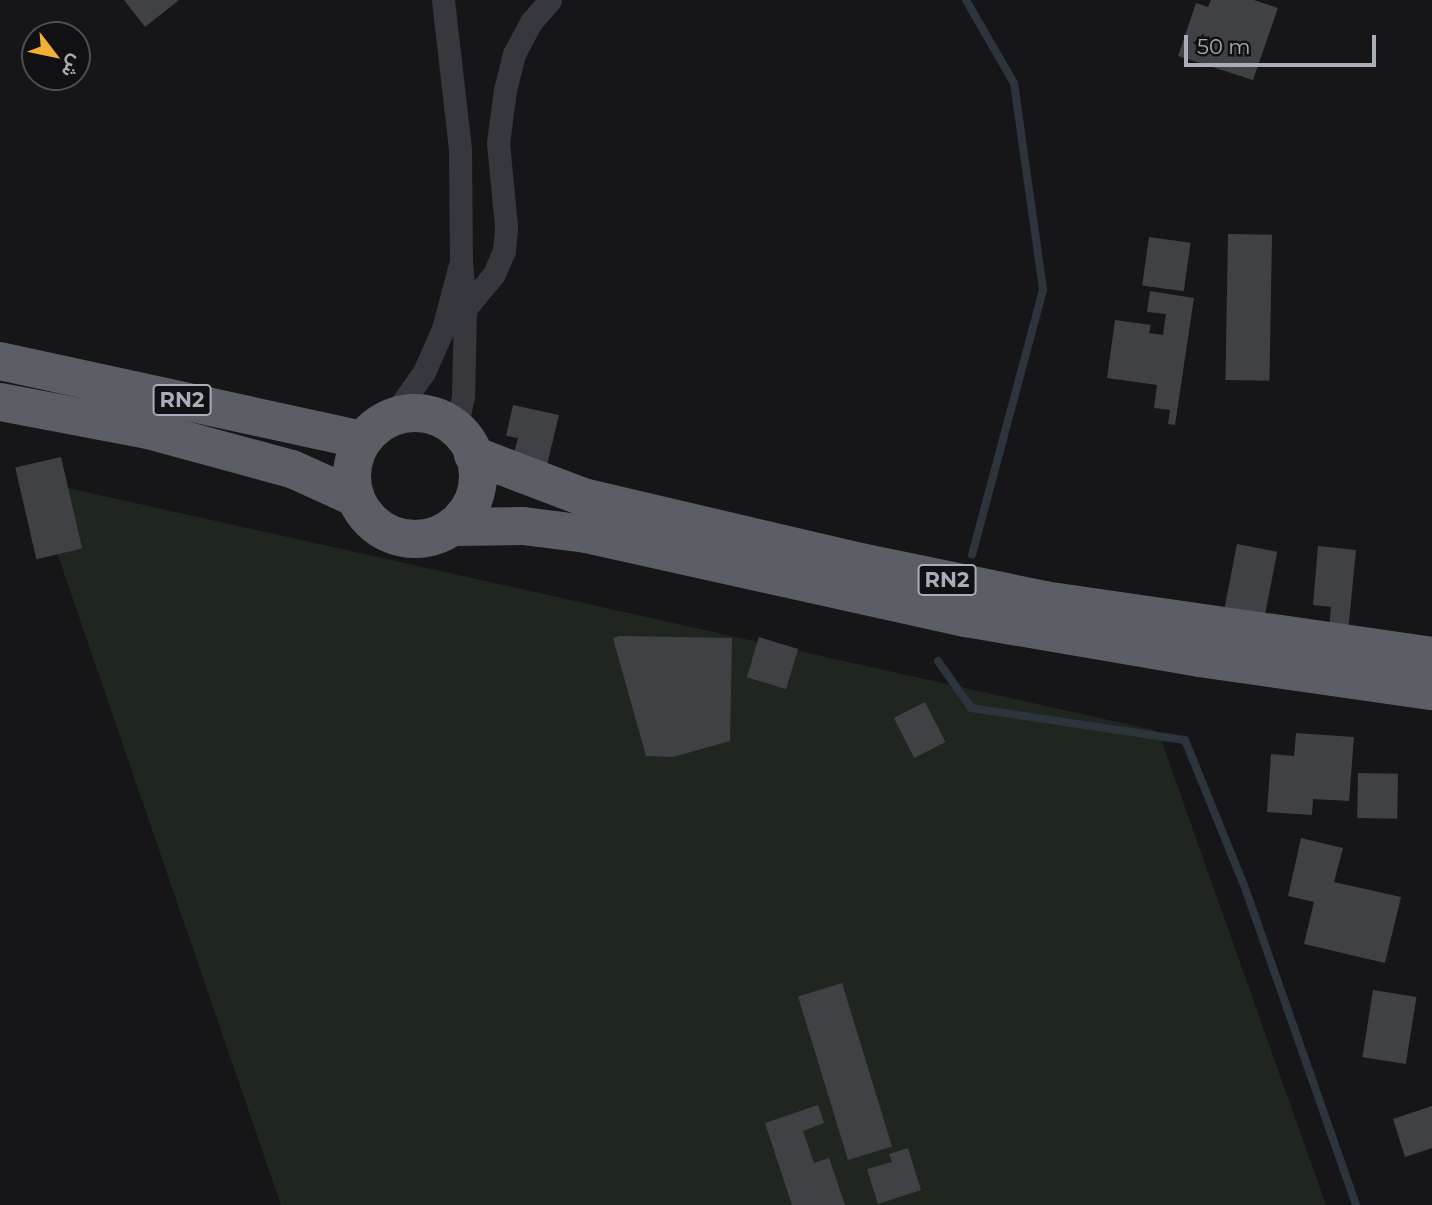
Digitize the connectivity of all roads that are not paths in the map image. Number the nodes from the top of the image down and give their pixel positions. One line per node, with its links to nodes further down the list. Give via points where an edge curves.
1 (443, 0): 3 (street, via 460,150)
2 (550, 0): 4 (street, via 531,22 514,54 505,90 498,143 504,251 494,274)
3 (461, 261): 4 (street); 7 (street, via 443,329 424,372)
4 (465, 309): 8 (street)
5 (0, 361): 7 (highway, RN2)
6 (0, 402): 9 (highway, RN2, via 148,430 292,469)
7 (378, 428): 8 (highway, RN2, via 414,413 436,416); 9 (highway, RN2, via 352,465)
8 (464, 441): 10 (highway, via 478,474 477,489 469,509); 11 (highway, RN2, via 583,496 861,562 1044,600)
9 (356, 498): 10 (highway, RN2, via 375,526 394,537 433,537)
10 (452, 527): 12 (highway, RN2, via 523,526 586,534 966,618)
11 (1432, 656)
12 (1432, 691)

